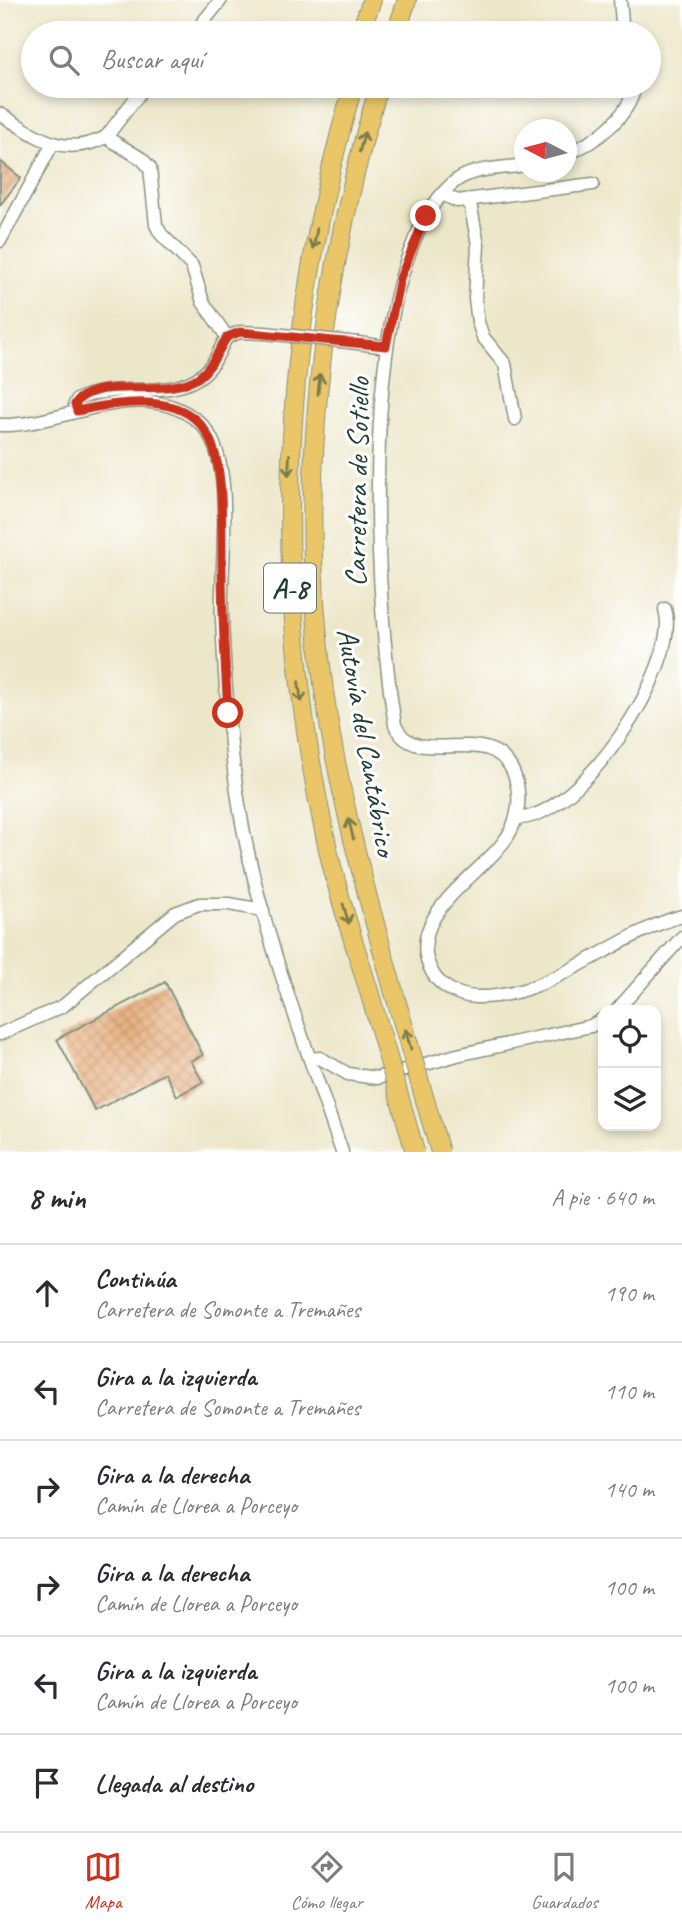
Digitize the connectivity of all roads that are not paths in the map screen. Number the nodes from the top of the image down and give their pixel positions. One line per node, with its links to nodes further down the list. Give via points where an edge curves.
1 (221, 0): 6 (street)
2 (372, 0): 7 (highway)
3 (381, 0): 8 (highway)
4 (407, 0): 9 (highway)
5 (620, 0): 10 (street)
6 (204, 21)
7 (364, 21)
8 (374, 21)
9 (400, 21)
10 (621, 21)
11 (136, 98): 17 (street)
12 (340, 98): 21 (highway, via 332,127)
13 (350, 98): 21 (highway, Autovía del Cantábrico / A-8)
14 (376, 98): 42 (highway, Autovía del Cantábrico / A-8, one-way to 14, bridge, via 363,882 337,765 324,691 313,542 316,409 326,312)
15 (631, 98): 19 (street, via 618,118)
16 (0, 114): 18 (street)
17 (106, 137): 18 (street, via 66,147); 26 (street, via 150,168 156,225 192,265 203,302)
18 (52, 145): 25 (street)
19 (577, 149)
20 (514, 166): 23 (street, Carretera de Sotiello, via 464,176)
21 (328, 172): 41 (highway, Autovía del Cantábrico / A-8, one-way to 41, bridge, via 302,326 292,426 288,542 293,634 327,848)
22 (593, 184): 24 (street)
23 (442, 194): 24 (street, via 447,199); 27 (street, Carretera de Sotiello, via 421,222 400,278)
24 (466, 200): 29 (street, via 478,245 478,323 482,337 505,364)
25 (0, 241)
26 (227, 337): 27 (street, bridge, via 265,332); 28 (street, via 212,365 186,384 105,390 77,400)
27 (386, 346): 32 (street, Carretera de Sotiello, via 379,530 395,725 412,745 472,745 494,752 514,774)
28 (77, 411): 30 (street, via 26,425); 33 (street, via 118,404 162,404 184,411 201,424 218,454 228,713 244,830)
29 (515, 419)
30 (0, 425)
31 (665, 609): 32 (street, via 671,627 667,658 625,741 552,808)
32 (517, 818): 34 (street, via 509,836 446,900 429,929 425,945 440,984 483,997 534,985)
33 (263, 910): 38 (street, via 199,904 175,913 63,1006); 39 (street)
34 (682, 916)
35 (682, 936): 36 (street)
36 (621, 1005)
37 (598, 1022): 39 (street, via 377,1078 348,1074 320,1059)
38 (0, 1034)
39 (310, 1059): 40 (street)
40 (342, 1152)
41 (415, 1152)
42 (440, 1152)

